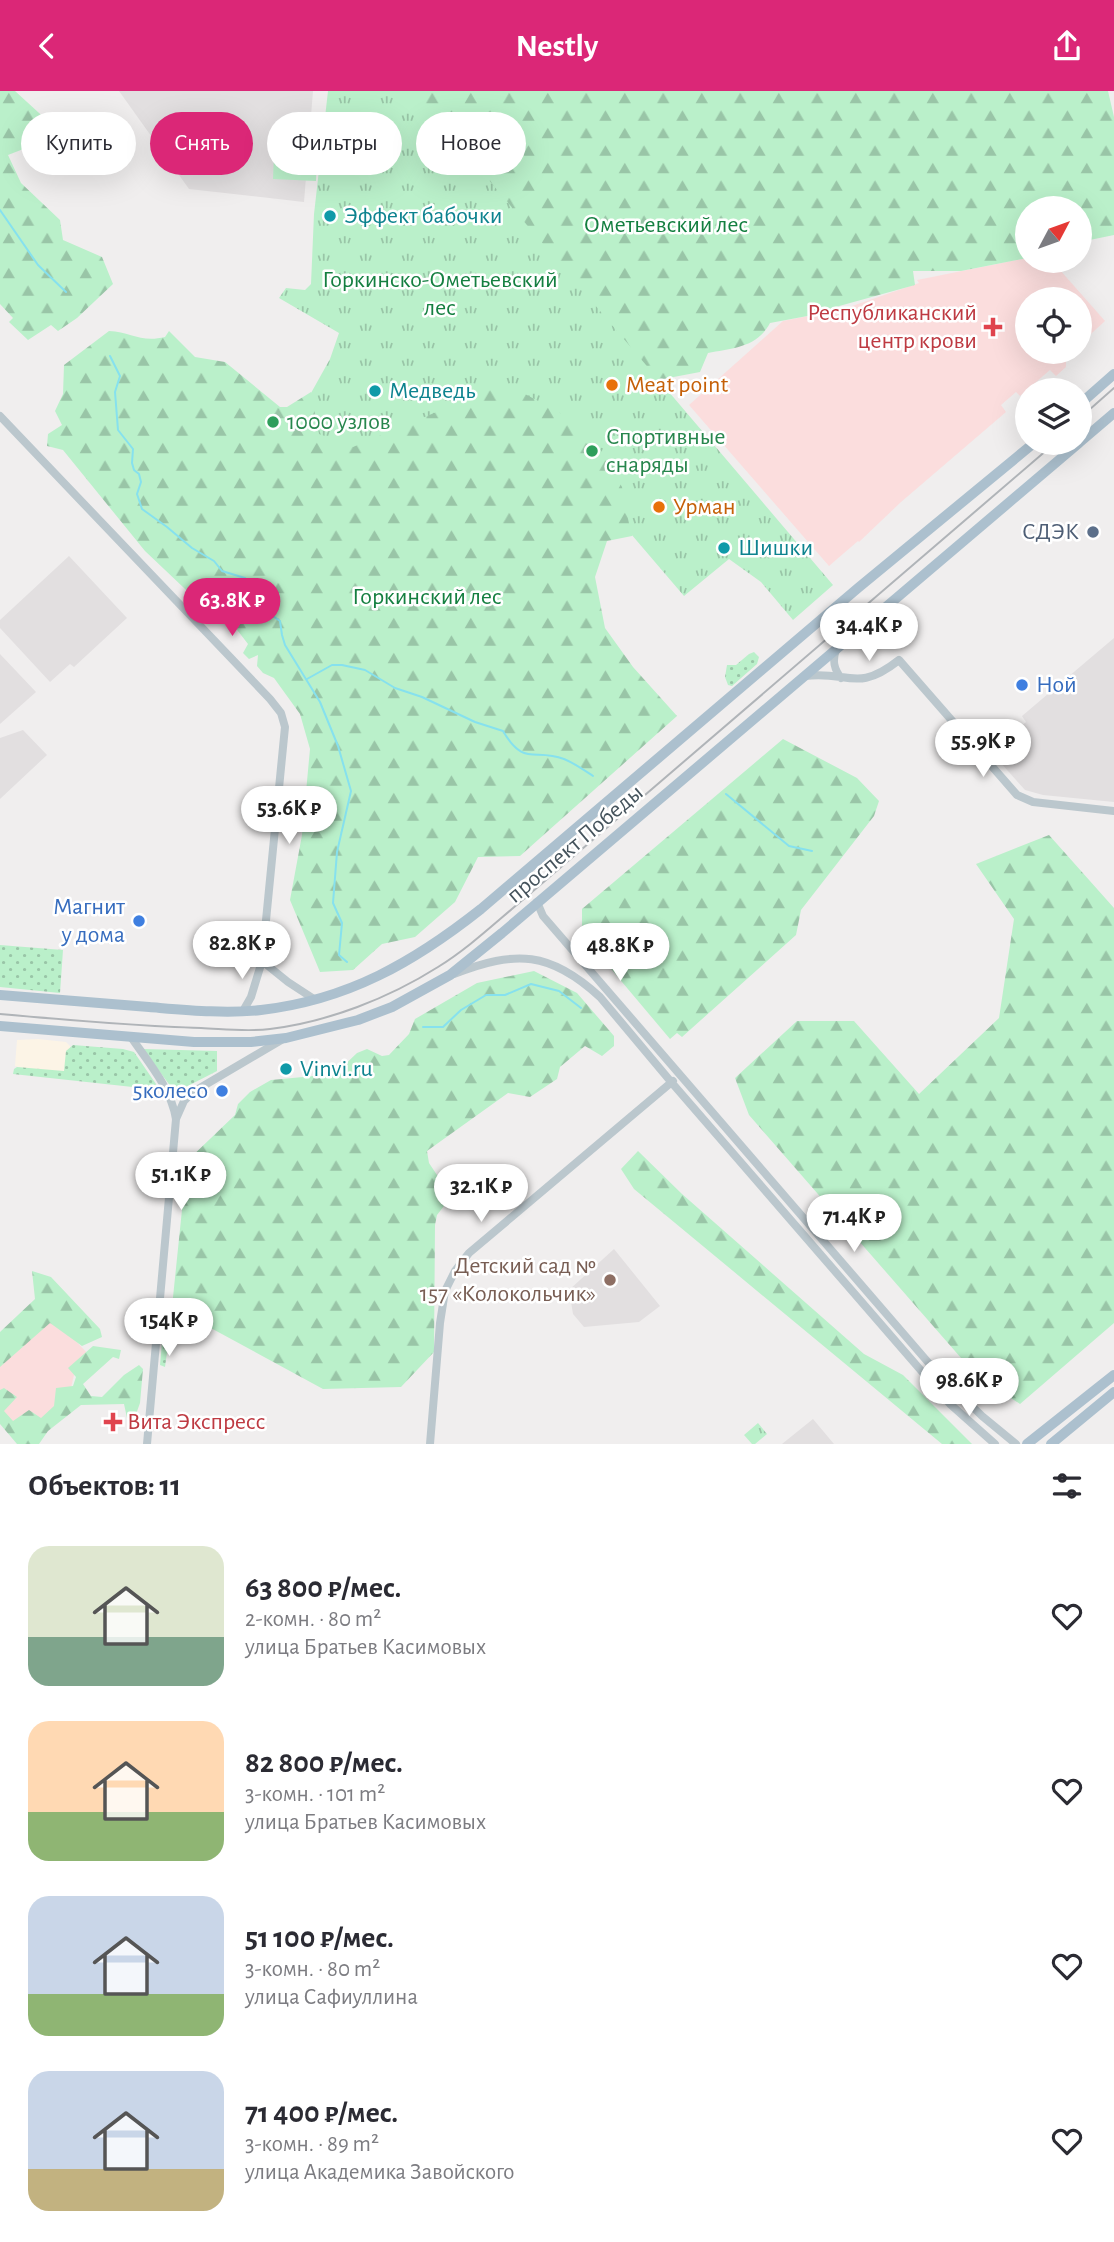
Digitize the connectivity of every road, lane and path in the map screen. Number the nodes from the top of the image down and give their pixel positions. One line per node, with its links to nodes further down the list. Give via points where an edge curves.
1 (1114, 374): 2 (main road)
2 (1092, 393)
3 (1114, 413): 5 (main road, проспект Победы)
4 (0, 416): 13 (street, via 281,713 285,727)
5 (1092, 431)
6 (1020, 455): 16 (main road, проспект Победы, via 449,934 396,968)
7 (1064, 455): 8 (main road, проспект Победы)
8 (836, 650): 9 (main road, проспект Победы); 10 (street, via 833,663)
9 (805, 676): 10 (street); 12 (main road, проспект Победы)
10 (841, 678): 11 (street, via 871,678 899,660 1017,795 1034,802)
11 (1114, 811)
12 (537, 902): 14 (main road, проспект Победы); 21 (street, via 543,916)
13 (262, 961): 16 (street); 17 (street)
14 (450, 975): 20 (main road, проспект Победы, via 392,1007); 22 (street, via 495,960 518,958 567,970 600,997)
15 (0, 995): 17 (main road, проспект Победы)
16 (314, 999): 17 (main road, проспект Победы)
17 (243, 1011)
18 (0, 1025): 19 (main road, проспект Победы)
19 (131, 1037): 20 (main road, проспект Победы, via 194,1042); 23 (street, via 167,1092)
20 (286, 1038): 23 (street, via 193,1092)
21 (680, 1076): 22 (street); 26 (street)
22 (671, 1083): 27 (street); 29 (street, via 469,1253 455,1271 445,1291 440,1322)
23 (176, 1119): 28 (street)
24 (1114, 1375): 32 (main road)
25 (1114, 1392): 33 (main road)
26 (963, 1399): 27 (street, via 959,1407); 31 (street)
27 (953, 1407): 30 (street)
28 (147, 1444)
29 (430, 1444)
30 (995, 1444)
31 (1016, 1444)
32 (1027, 1444)
33 (1051, 1444)

